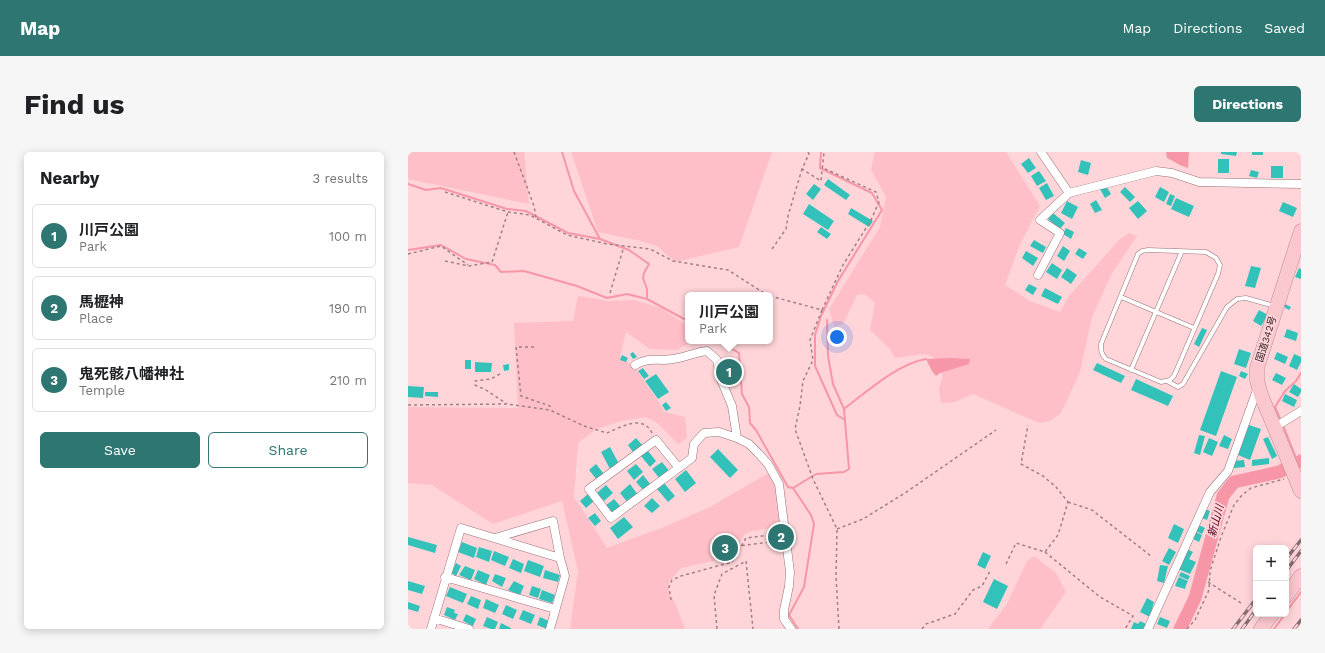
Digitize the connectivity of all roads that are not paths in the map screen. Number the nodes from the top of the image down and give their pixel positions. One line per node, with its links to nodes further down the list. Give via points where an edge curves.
1 (1041, 152): 3 (street)
2 (1301, 184): 3 (street, via 1200,182 1156,171)
3 (1069, 193): 6 (street, via 1040,220 1060,233)
4 (1301, 231): 8 (highway, 国道342号)
5 (1182, 251): 7 (lane, via 1148,250 1138,254); 9 (lane); 10 (lane, via 1206,252 1216,258 1220,265)
6 (1038, 275)
7 (1121, 297): 9 (lane); 12 (lane, via 1101,344 1101,351 1106,359)
8 (1276, 307): 13 (lane, via 1246,298 1237,299 1227,308 1183,384 1178,387); 14 (highway, 国道342号, via 1257,368)
9 (1156, 312): 10 (lane); 12 (lane)
10 (1194, 328): 13 (lane, via 1174,376)
11 (635, 364): 17 (street, via 643,360 672,360 707,351 717,360 720,377 732,406)
12 (1131, 370): 13 (lane, via 1161,382)
13 (1167, 381)
14 (1258, 387): 16 (highway, 国道342号); 32 (street, via 1228,471 1210,492)
15 (1301, 411): 16 (street)
16 (1275, 427): 19 (highway, 国道342号, via 1292,476)
17 (737, 438): 18 (street, via 719,432 704,432 694,444 692,458); 31 (street, via 749,444 768,464 779,484 790,572 784,619)
18 (679, 468): 18 (street, via 611,518 588,489 656,440)
19 (1301, 491)
20 (495, 538): 21 (street); 21 (street, via 553,521); 23 (street, via 460,528)
21 (560, 558): 25 (street, via 565,576)
22 (1301, 576): 24 (highway)
23 (445, 577): 25 (street); 27 (street)
24 (1289, 592)
25 (555, 609): 30 (street)
26 (1270, 617): 33 (highway)
27 (434, 618): 28 (street); 29 (street)
28 (431, 629)
29 (469, 629)
30 (550, 629)
31 (791, 629)
32 (1148, 629)
33 (1261, 629)

